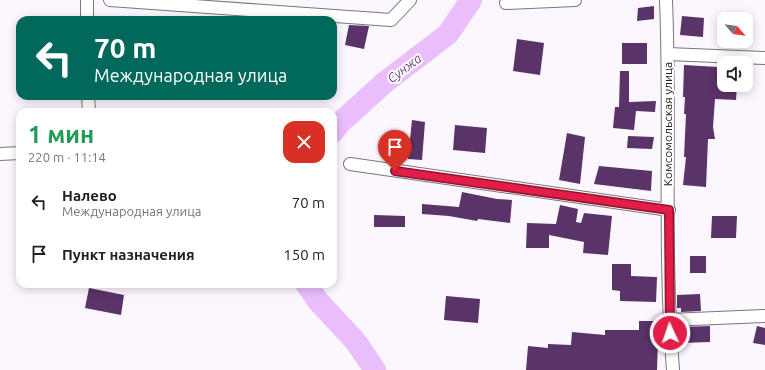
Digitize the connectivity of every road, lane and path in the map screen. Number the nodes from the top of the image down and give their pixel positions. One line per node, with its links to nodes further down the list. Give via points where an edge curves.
1 (87, 0): 7 (street)
2 (110, 0): 8 (street)
3 (410, 0): 9 (street, via 391,20)
4 (575, 0): 6 (street)
5 (666, 0): 10 (street, Комсомольская улица)
6 (506, 3)
7 (87, 16)
8 (335, 16)
9 (337, 16)
10 (668, 54): 11 (street); 15 (street, Комсомольская улица)
11 (765, 58)
12 (0, 154): 13 (street)
13 (16, 154)
14 (350, 164): 15 (street)
15 (669, 210): 17 (street, Комсомольская улица)
16 (765, 316): 17 (street)
17 (669, 320): 18 (street, Комсомольская улица)
18 (673, 370)

